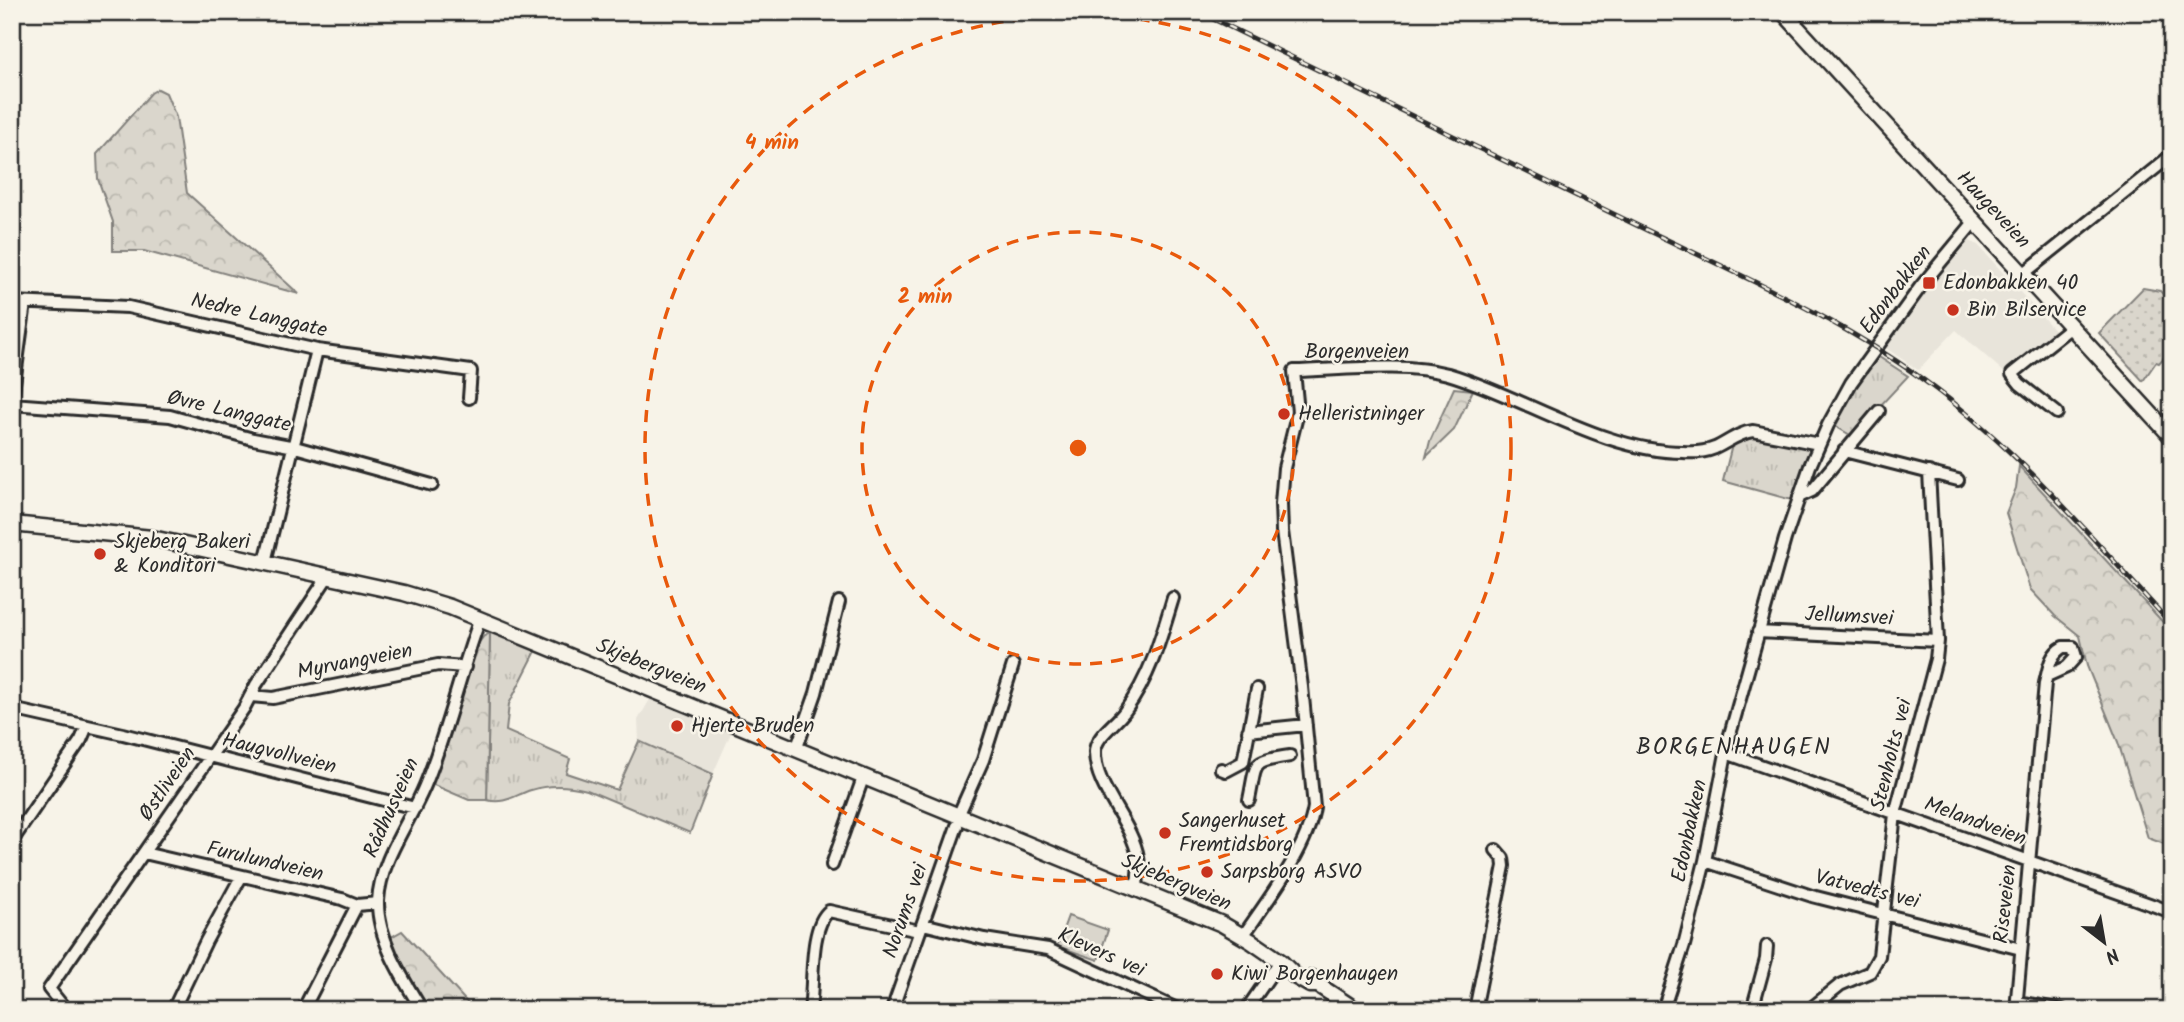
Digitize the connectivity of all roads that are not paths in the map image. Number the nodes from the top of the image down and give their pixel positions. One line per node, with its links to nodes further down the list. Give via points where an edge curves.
1 (1783, 12): 3 (main road, Haugeveien)
2 (2172, 155): 4 (street)
3 (1974, 222): 4 (main road, Haugeveien); 14 (street, Edonbakken, via 1889,328 1839,403)
4 (2023, 274): 7 (main road, Haugeveien)
5 (12, 302): 6 (street, Nedre Langgate)
6 (25, 303): 8 (street, Nedre Langgate, via 128,307); 10 (street)
7 (2071, 327): 12 (street, via 2012,373); 13 (main road, Haugeveien)
8 (317, 350): 9 (street, Nedre Langgate, via 471,371); 15 (street)
9 (469, 398)
10 (12, 401): 15 (street, Øvre Langgate, via 170,416)
11 (1879, 411): 16 (street)
12 (2057, 413)
13 (2172, 437)
14 (1819, 444): 20 (street, Edonbakken); 35 (street, Borgenveien, via 1753,431 1702,452 1669,451 1621,442 1446,374 1390,369 1294,371 1298,412 1284,468 1281,517)
15 (295, 447): 19 (street, Øvre Langgate); 22 (street)
16 (1844, 451): 17 (street); 20 (street, via 1812,491)
17 (1929, 472): 18 (street); 28 (street, Stenholts vei)
18 (1958, 480)
19 (432, 485)
20 (1799, 497): 27 (street, Edonbakken)
21 (12, 524): 22 (main road, Skjebergveien, via 152,538)
22 (265, 562): 23 (main road, Skjebergveien)
23 (328, 576): 26 (main road, Skjebergveien, via 404,593); 33 (street, Østliveien)
24 (1173, 598): 55 (street, via 1146,676 1124,713 1095,745 1099,774 1138,858)
25 (839, 602): 38 (street)
26 (480, 619): 30 (street, Rådhusveien); 38 (main road, Skjebergveien)
27 (1758, 632): 28 (street, Jellumsvei); 39 (street, Edonbakken)
28 (1938, 641): 46 (street, Stenholts vei)
29 (1013, 665): 47 (street, Norums vei)
30 (465, 667): 33 (street, Myrvangveien, via 439,665 273,698); 45 (street, Rådhusveien, via 443,740)
31 (2047, 677): 52 (street, Riseveien)
32 (1257, 689): 37 (street)
33 (251, 696): 41 (street, Østliveien)
34 (12, 709): 36 (street, Haugvollveien)
35 (1306, 725): 37 (street); 61 (street, Borgenveien, via 1313,816 1284,875)
36 (87, 726): 41 (street, Haugvollveien); 48 (street)
37 (1248, 731): 42 (street, via 1243,762)
38 (796, 750): 43 (main road, Skjebergveien)
39 (1726, 753): 46 (street, Melandveien); 51 (street, Edonbakken)
40 (1290, 756): 44 (street, via 1262,760 1257,765)
41 (209, 757): 45 (street, Haugvollveien); 50 (street, Østliveien)
42 (1221, 769)
43 (863, 778): 47 (main road, Skjebergveien); 53 (street)
44 (1249, 800)
45 (415, 808): 56 (street, Rådhusveien, via 384,872)
46 (1895, 814): 52 (street, Melandveien); 59 (street, Stenholts vei)
47 (958, 821): 55 (main road, Skjebergveien); 60 (street, Norums vei)
48 (12, 841)
49 (1496, 850): 75 (street, via 1504,866)
50 (144, 853): 54 (street, Furulundveien); 66 (street, Østliveien, via 49,989)
51 (1705, 861): 59 (street, Vatvedts vei, via 1775,886); 76 (street, Edonbakken)
52 (2029, 862): 58 (street, Melandveien); 63 (street, Riseveien)
53 (832, 865)
54 (241, 877): 57 (street, Furulundveien); 67 (street)
55 (1137, 889): 61 (main road, Skjebergveien)
56 (378, 903): 57 (street, Furulundveien); 69 (street, Rådhusveien, via 386,940)
57 (357, 905): 68 (street)
58 (2172, 912)
59 (1884, 914): 63 (street, Vatvedts vei); 78 (street, Stenholts vei, via 1874,968)
60 (921, 927): 70 (street, Klevers vei, via 829,911 822,916); 71 (street, Norums vei); 72 (street, Klevers vei, via 1048,949)
61 (1244, 936): 64 (main road, Skjebergveien)
62 (1766, 946): 77 (street)
63 (2021, 949): 65 (street, Riseveien)
64 (1281, 962): 73 (street); 74 (main road, Skjebergveien, via 1301,970)
65 (2017, 1006): 79 (street)
66 (66, 1010)
67 (173, 1010)
68 (303, 1010)
69 (422, 1010)
70 (810, 1010)
71 (892, 1010)
72 (1180, 1010)
73 (1246, 1010)
74 (1356, 1010)
75 (1475, 1010)
76 (1663, 1010)
77 (1752, 1010)
78 (1809, 1010)
79 (2062, 1010)

